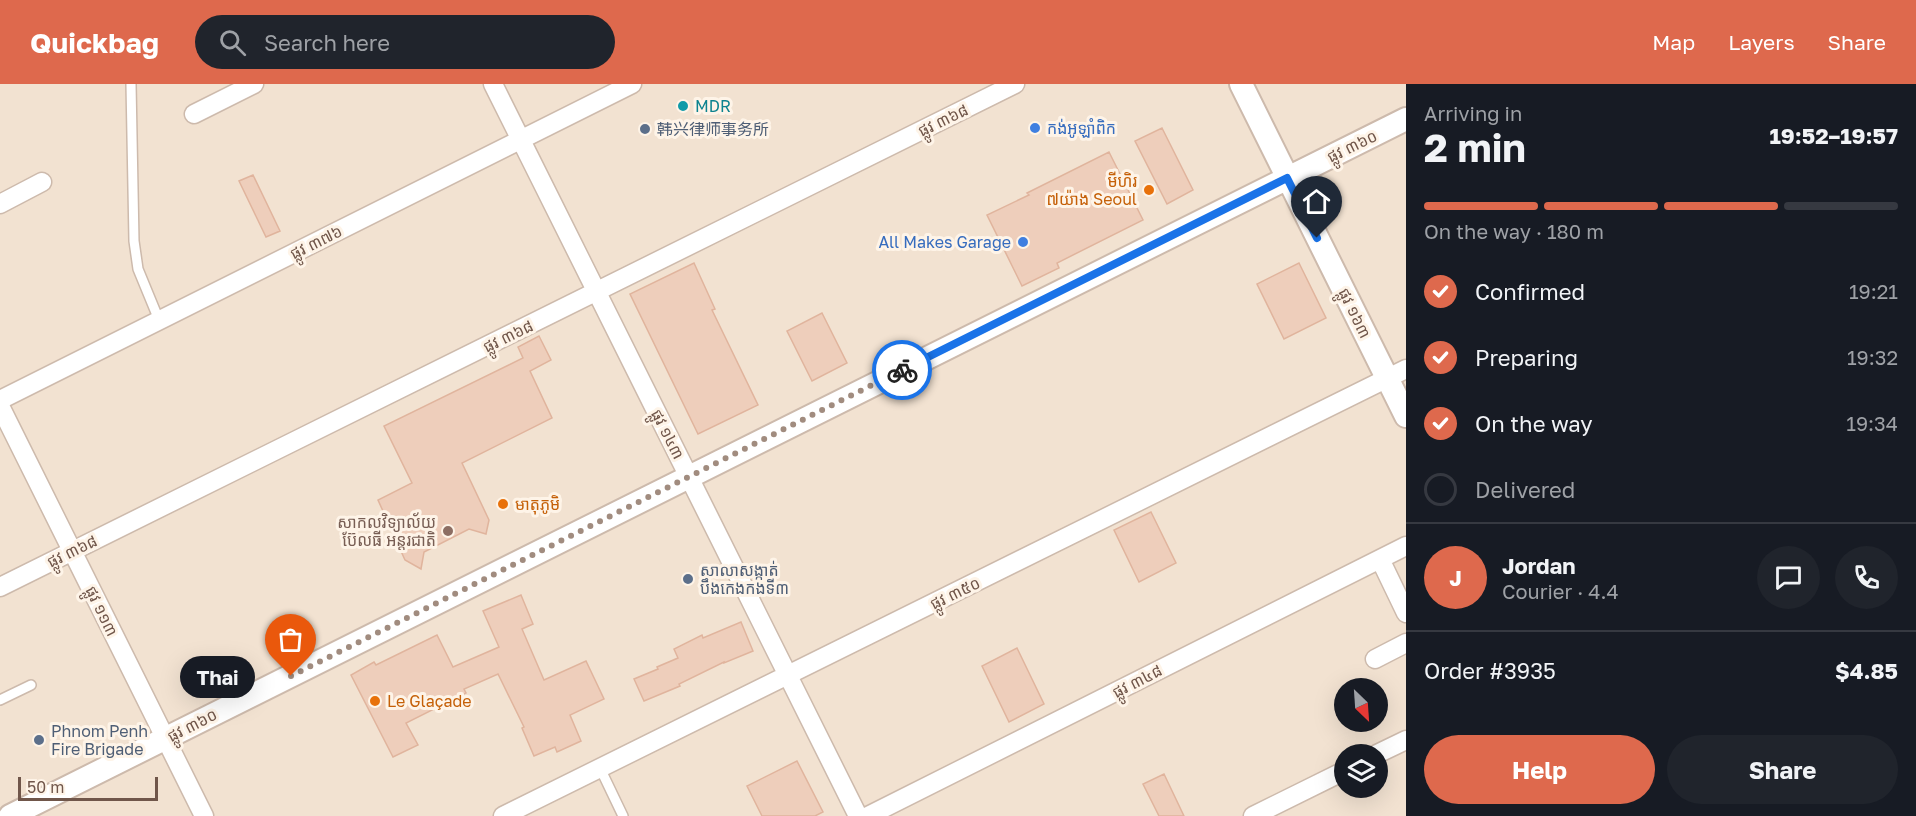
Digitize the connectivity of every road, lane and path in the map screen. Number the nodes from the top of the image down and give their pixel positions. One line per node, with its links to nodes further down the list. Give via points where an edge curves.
1 (131, 84): 14 (lane, via 134,241 138,269)
2 (254, 84): 7 (street)
3 (493, 84): 9 (street, ផ្លូវ ១៤៣)
4 (632, 84): 9 (street, ផ្លូវ ៣៧៦)
5 (1016, 84): 13 (street, ផ្លូវ ៣៦៨)
6 (1241, 84): 10 (street, ផ្លូវ ១៦៣)
7 (194, 114)
8 (1406, 120): 10 (street, ផ្លូវ ៣៦០)
9 (521, 139): 13 (street, ផ្លូវ ១៤៣); 14 (street, ផ្លូវ ៣៧៦)
10 (1287, 178): 15 (street, ផ្លូវ ១៦៣); 19 (street, ផ្លូវ ៣៦០)
11 (42, 182): 12 (street)
12 (0, 204)
13 (597, 291): 19 (street, ផ្លូវ ១៤៣); 21 (street, ផ្លូវ ៣៦៨)
14 (159, 320): 16 (street, ផ្លូវ ៣៧៦)
15 (1397, 374): 18 (street, ផ្លូវ ១៦៣); 27 (street, ផ្លូវ ៣៥០)
16 (0, 400)
17 (0, 406): 21 (street, ផ្លូវ ១១៣)
18 (1406, 416)
19 (689, 477): 27 (street, ផ្លូវ ១៤៣); 30 (street, ផ្លូវ ៣៦០)
20 (1406, 546): 22 (street, ផ្លូវ ៣៤៨)
21 (72, 551): 23 (street, ផ្លូវ ៣៦៨); 30 (street, ផ្លូវ ១១៣)
22 (1380, 559): 24 (street); 40 (street, ផ្លូវ ៣៤៨)
23 (0, 587)
24 (1406, 613)
25 (1406, 643): 26 (street)
26 (1375, 659)
27 (788, 675): 33 (street, ផ្លូវ ៣៥០); 39 (street, ផ្លូវ ១៤៣)
28 (31, 685): 29 (lane)
29 (0, 700)
30 (165, 738): 35 (street, ផ្លូវ ៣៦០); 36 (street, ផ្លូវ ១១៣)
31 (1406, 740): 32 (street)
32 (1388, 749)
33 (600, 768): 37 (street, ផ្លូវ ៣៥០); 38 (lane)
34 (1334, 776): 41 (street)
35 (10, 816)
36 (204, 816)
37 (503, 816)
38 (623, 816)
39 (858, 816)
40 (868, 816)
41 (1253, 816)

